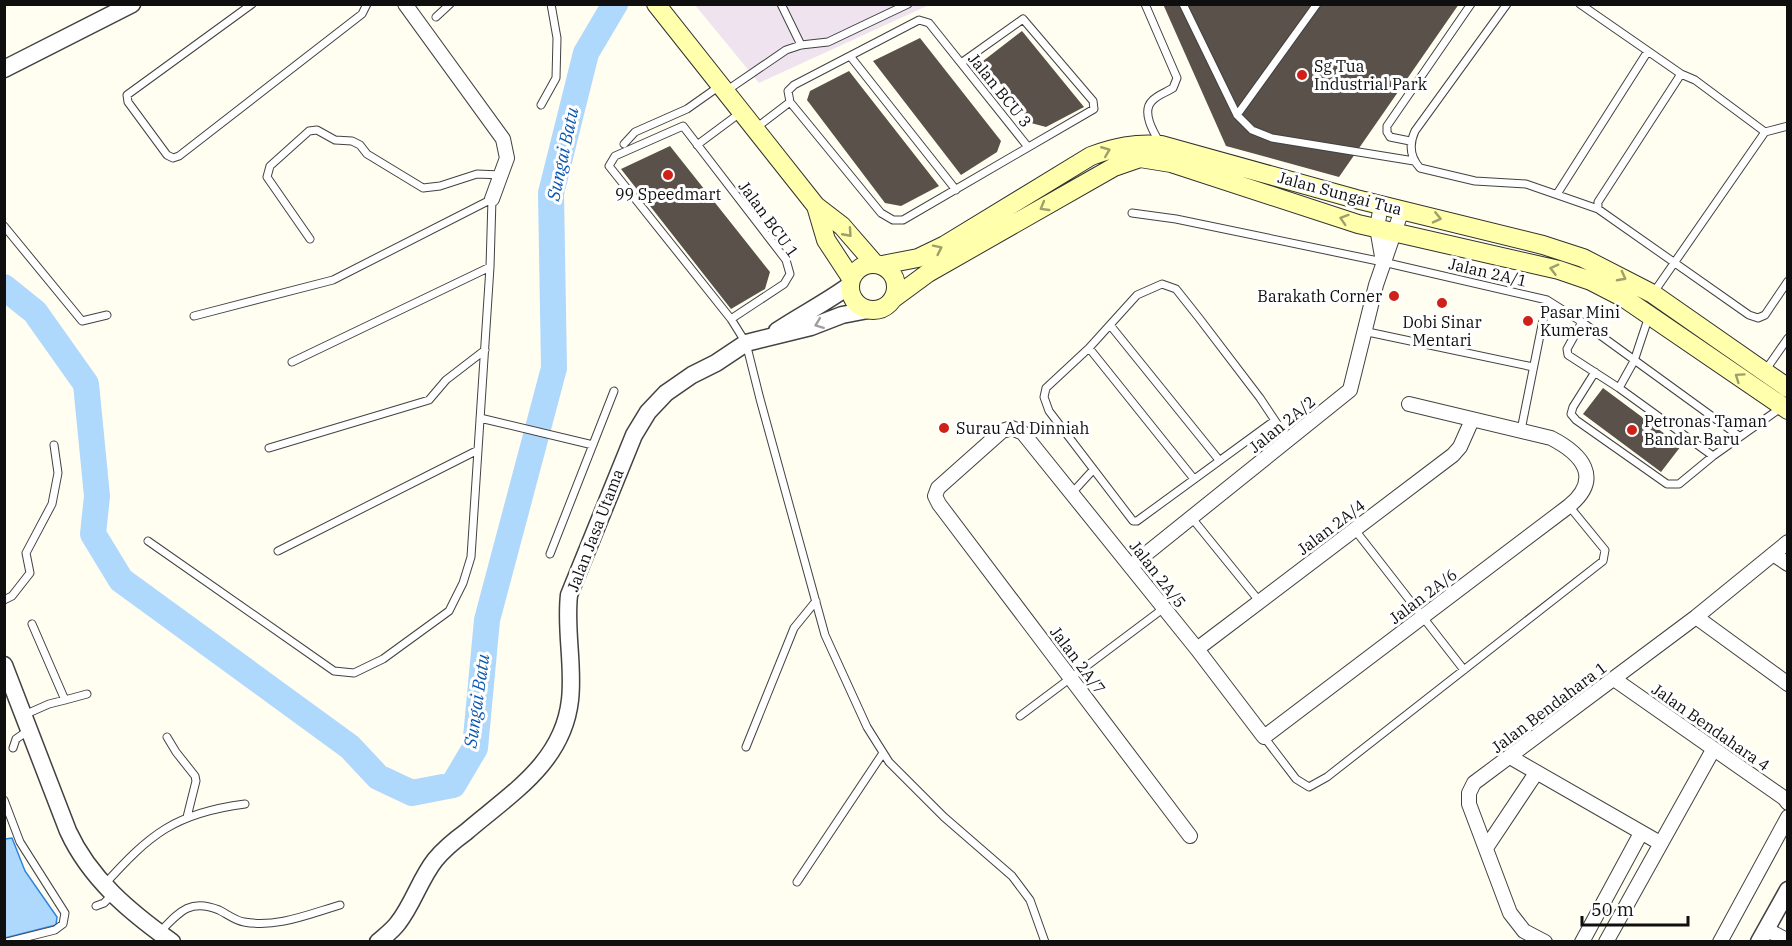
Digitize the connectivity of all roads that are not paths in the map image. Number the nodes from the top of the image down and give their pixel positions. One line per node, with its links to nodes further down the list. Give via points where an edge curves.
1 (132, 4): 21 (street)
2 (252, 4): 3 (lane, via 127,95 128,102 167,155 179,156 362,14)
3 (367, 4)
4 (405, 4): 37 (street, via 502,139 507,158)
5 (450, 4): 16 (lane)
6 (551, 4): 25 (lane, via 557,38 556,78)
7 (781, 4): 17 (lane)
8 (908, 4): 17 (lane, via 828,42)
9 (1145, 4): 34 (lane, via 1177,78 1173,88 1149,105 1150,124)
10 (1183, 4): 27 (lane)
11 (1317, 4): 27 (lane)
12 (1470, 4): 31 (lane, via 1387,126 1390,137)
13 (1507, 4): 31 (lane)
14 (1580, 4): 18 (lane)
15 (661, 10): 23 (main road)
16 (436, 17)
17 (801, 45): 23 (lane)
18 (1648, 51): 22 (lane); 39 (lane)
19 (850, 56): 20 (lane, Jalan BCU 3, via 919,20 929,23); 24 (lane, Jalan BCU 3, via 794,85 788,91); 38 (lane)
20 (961, 63): 35 (lane, Jalan BCU 3); 35 (lane, via 1023,20 1093,101 1094,109)
21 (4, 69)
22 (1681, 74): 30 (lane, via 1695,80); 43 (lane, via 1598,202)
23 (723, 88): 26 (main road); 32 (lane, via 635,132)
24 (790, 102): 29 (lane); 38 (lane, Jalan BCU 3, via 881,213 894,220 903,220)
25 (541, 105)
26 (742, 112): 29 (main road); 33 (lane)
27 (1237, 115): 36 (lane, via 1252,130 1272,138)
28 (1788, 126): 30 (lane)
29 (755, 129): 42 (main road)
30 (1765, 132): 51 (lane)
31 (1410, 141): 36 (lane)
32 (624, 144)
33 (698, 145): 63 (lane, Jalan BCU 1, via 786,260 790,274 784,284); 63 (lane, Jalan BCU 1, via 683,126 615,156 609,166)
34 (1161, 145): 41 (main road, Jalan Sungai Tua); 52 (main road, Jalan Sungai Tua, one-way to 34, via 918,258 945,245 1091,156 1117,146)
35 (1028, 147): 38 (lane, Jalan BCU 3)
36 (1414, 161): 39 (lane, via 1420,168 1475,181 1526,184)
37 (502, 175): 40 (street); 49 (lane, via 477,174 423,188 352,141 309,131 270,166 267,177)
38 (956, 190)
39 (1557, 194): 43 (lane)
40 (492, 199): 53 (lane); 62 (lane, via 333,280)
41 (1381, 205): 44 (main road, Jalan Sungai Tua); 47 (street, Jalan 2A/2)
42 (816, 206): 52 (main road, one-way to 52, via 842,226); 54 (main road, via 826,240)
43 (1598, 209): 51 (lane)
44 (1402, 210): 48 (street, Jalan 2A/2); 56 (main road, Jalan Sungai Tua, one-way to 56, via 1543,244 1583,258)
45 (1132, 213): 50 (lane, Jalan 2A/1)
46 (4, 226): 60 (lane, via 82,321)
47 (1377, 228): 48 (main road, Jalan Sungai Tua); 50 (street, Jalan 2A/2); 57 (main road, Jalan Sungai Tua, one-way to 57, via 1199,171 1140,158 1114,167 928,273)
48 (1396, 232): 50 (street, Jalan 2A/2); 61 (main road, Jalan Sungai Tua, one-way to 48, via 1624,298 1559,270)
49 (310, 239)
50 (1383, 262): 58 (lane, Jalan 2A/1); 66 (street, Jalan 2A/2)
51 (1675, 263): 55 (lane, via 1758,318 1765,315); 56 (lane)
52 (879, 265): 54 (main road, via 861,267); 57 (main road, via 893,276)
53 (490, 267): 72 (lane); 75 (lane)
54 (851, 282): 59 (main road, via 852,298); 67 (street, Jalan Jasa Utama)
55 (1788, 282)
56 (1653, 294): 78 (main road, Jalan Sungai Tua)
57 (894, 298): 59 (main road, via 883,308)
58 (1547, 300): 64 (lane, Jalan 2A/1); 76 (lane)
59 (868, 310): 67 (street, Jalan Jasa Utama, one-way to 67)
60 (107, 315)
61 (1649, 315): 74 (lane); 83 (main road, Jalan Sungai Tua, one-way to 61)
62 (194, 316)
63 (731, 319): 69 (lane)
64 (1582, 322): 74 (lane, Jalan 2A/1); 77 (lane, via 1567,349 1568,355)
65 (1110, 325): 70 (lane); 86 (lane, via 1137,295 1162,284 1176,289); 95 (lane)
66 (1363, 331): 76 (lane); 89 (street, Jalan 2A/2, via 1350,390)
67 (769, 336): 69 (street, Jalan Jasa Utama)
68 (1788, 338): 71 (lane)
69 (746, 343): 111 (lane); 155 (street, Jalan Jasa Utama, via 666,393 648,412 627,451 569,595 566,618 570,702 552,754 529,779 435,860 398,924)
70 (1089, 348): 96 (lane, via 1046,388 1044,397 1049,411); 97 (lane)
71 (1780, 349): 73 (lane); 78 (lane)
72 (485, 350): 84 (lane); 92 (lane, via 446,380 429,400)
73 (1788, 355)
74 (1634, 361): 79 (lane); 88 (lane, Jalan 2A/1)
75 (292, 362)
76 (1533, 367): 87 (lane)
77 (1595, 372): 79 (lane); 94 (lane, via 1573,407 1571,414 1576,420 1667,484 1679,483)
78 (1764, 372): 80 (main road, Jalan Sungai Tua)
79 (1619, 388): 94 (lane)
80 (1788, 388)
81 (614, 391): 91 (lane)
82 (1409, 404): 85 (street)
83 (1785, 409): 88 (lane)
84 (480, 418): 91 (lane); 93 (lane)
85 (1472, 420): 87 (street); 102 (street, Jalan 2A/4, via 1453,455)
86 (1274, 421): 89 (lane); 95 (lane)
87 (1521, 429): 100 (street, Jalan 2A/6, via 1562,444 1580,460 1588,480)
88 (1739, 436): 94 (lane)
89 (1288, 440): 101 (street, Jalan 2A/2)
90 (54, 444): 110 (lane, via 58,473 52,504 26,553 30,573)
91 (593, 445): 106 (lane)
92 (269, 448)
93 (478, 450): 103 (lane, via 471,557 449,611 383,660 354,673 334,671); 105 (lane)
94 (1713, 456)
95 (1219, 460): 97 (lane)
96 (1093, 470): 97 (lane, via 1133,521); 98 (lane)
97 (1194, 479)
98 (1072, 493): 99 (street, Jalan 2A/5, via 1023,433 1012,428 1002,431 938,488 935,496); 109 (street, Jalan 2A/5)
99 (939, 504): 120 (street, Jalan 2A/7)
100 (1569, 506): 114 (street, Jalan 2A/6); 119 (lane, via 1605,550 1603,561)
101 (1191, 517): 109 (street, Jalan 2A/2); 112 (lane)
102 (1355, 530): 112 (street, Jalan 2A/4); 114 (lane)
103 (148, 541)
104 (1788, 542): 107 (street, Jalan Bendahara 1)
105 (278, 551)
106 (550, 554)
107 (1773, 554): 108 (street); 115 (street, Jalan Bendahara 1)
108 (1788, 564)
109 (1131, 566): 113 (street, Jalan 2A/5)
110 (4, 600)
111 (816, 601): 130 (lane, via 794,628); 133 (lane, via 825,635)
112 (1260, 602): 117 (street, Jalan 2A/4)
113 (1164, 608): 117 (street, Jalan 2A/5); 120 (lane)
114 (1423, 616): 119 (lane); 129 (street, Jalan 2A/6)
115 (1696, 617): 121 (street, Jalan Bendahara 1); 122 (street)
116 (32, 624): 125 (lane)
117 (1197, 650): 129 (street, Jalan 2A/5)
118 (4, 665): 127 (street)
119 (1464, 670): 129 (lane, via 1309,787 1296,780)
120 (1071, 678): 126 (lane); 143 (street, Jalan 2A/7)
121 (1614, 679): 132 (street, Jalan Bendahara 4); 134 (street, Jalan Bendahara 1)
122 (1788, 684)
123 (4, 693): 127 (lane)
124 (87, 694): 125 (lane)
125 (65, 700): 127 (lane)
126 (1020, 716)
127 (24, 717): 131 (lane); 147 (street, via 75,846)
128 (167, 737): 140 (lane, via 195,776)
129 (1264, 737)
130 (746, 747)
131 (13, 748)
132 (1713, 750): 137 (street, Jalan Bendahara 4); 144 (street)
133 (883, 753): 146 (lane); 156 (lane, via 944,818 1011,876 1030,900)
134 (1510, 757): 135 (street); 145 (street, Jalan Bendahara 1, via 1474,783 1469,793 1469,804)
135 (1536, 773): 142 (street); 145 (street)
136 (4, 800): 139 (lane)
137 (1788, 803)
138 (245, 804): 140 (lane)
139 (7, 815): 154 (lane, via 65,913 63,924 55,930)
140 (187, 817): 147 (lane, via 158,832 128,858)
141 (1788, 817): 160 (street)
142 (1641, 832): 144 (street); 158 (street)
143 (1190, 836)
144 (1660, 843): 159 (street)
145 (1486, 848): 157 (street, Jalan Bendahara 1, via 1510,913 1524,931)
146 (797, 882)
147 (109, 890): 150 (lane, via 104,903); 152 (street)
148 (1788, 890): 151 (street)
149 (340, 905): 152 (lane, via 283,922 243,922 217,909 188,906)
150 (96, 906)
151 (1763, 935): 153 (street)
152 (166, 937)
153 (1788, 941)
154 (7, 942)
155 (378, 942)
156 (1045, 942)
157 (1545, 942)
158 (1582, 942)
159 (1606, 942)
160 (1720, 942)

